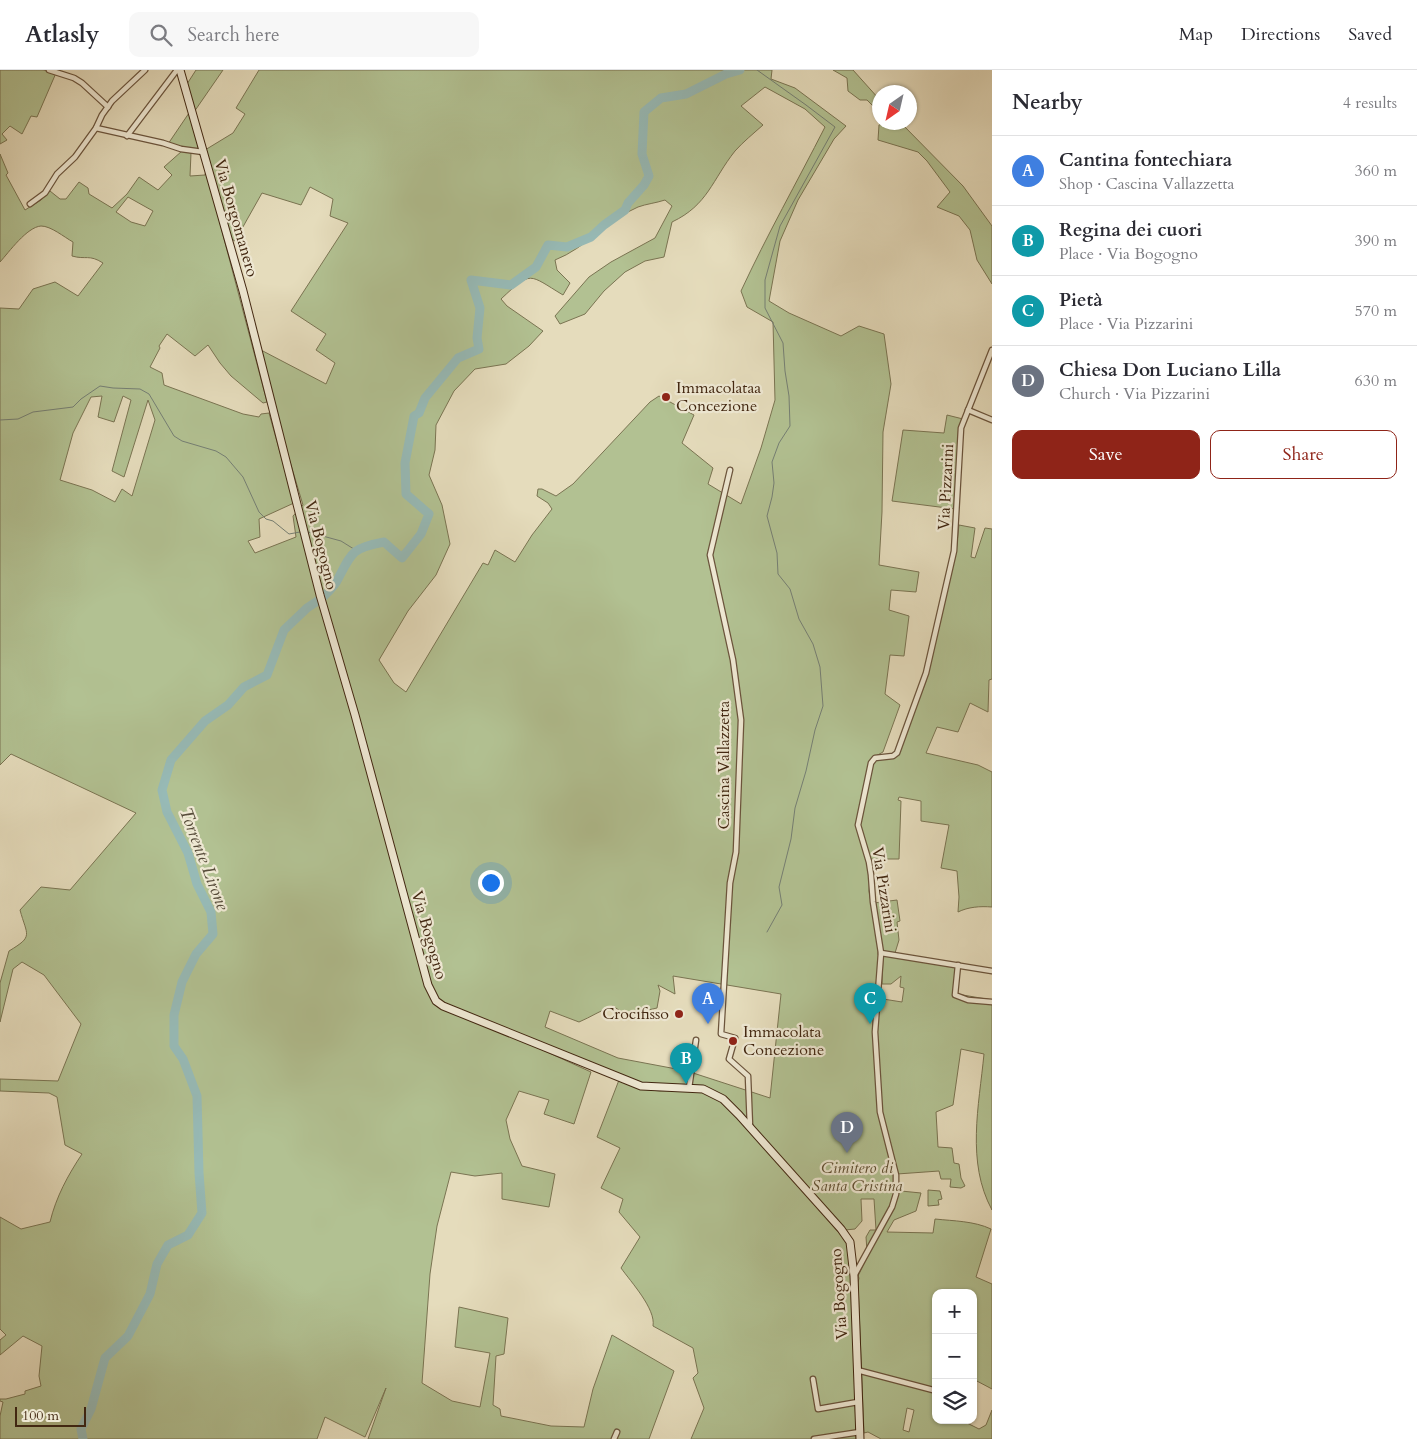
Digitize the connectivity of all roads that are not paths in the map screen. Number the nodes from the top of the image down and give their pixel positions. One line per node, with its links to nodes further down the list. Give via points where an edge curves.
1 (50, 70): 4 (street, via 82,83)
2 (145, 70): 4 (street)
3 (178, 70): 6 (street); 7 (main road, Via Borgomanero)
4 (108, 107): 5 (street)
5 (96, 128): 6 (street, Via Borgomanero); 8 (street, via 45,193)
6 (128, 136): 7 (street, Via Borgomanero)
7 (203, 152): 9 (main road, Via Borgomanero)
8 (30, 204)
9 (243, 291): 19 (main road, Via Bogogno, via 320,595 432,994 443,1006 621,1079 641,1086)
10 (992, 350): 11 (street, Via Pizzarini)
11 (968, 410): 12 (street); 14 (street, Via Pizzarini, via 961,428 954,551 926,673 897,753 875,758 872,764 858,825 872,875 872,902)
12 (992, 420)
13 (730, 470): 20 (street, Cascina Vallazzetta, via 710,555 733,660 741,720 736,852 730,883 722,1034 735,1038 729,1059 749,1078)
14 (881, 953): 15 (street); 21 (street, Via Pizzarini, via 875,1032 879,1100 896,1175 896,1194)
15 (958, 965): 16 (street); 17 (street, via 955,995)
16 (992, 971)
17 (992, 1002)
18 (696, 1040): 19 (street)
19 (689, 1088): 20 (main road, Via Bogogno, via 710,1092 723,1099)
20 (750, 1128): 21 (main road, Via Bogogno, via 849,1240)
21 (854, 1276): 22 (main road, Via Bogogno)
22 (857, 1370): 24 (street); 25 (main road, Via Bogogno)
23 (813, 1379): 25 (street, via 818,1409)
24 (932, 1390)
25 (858, 1402): 27 (main road, Via Bogogno)
26 (617, 1432): 28 (street)
27 (860, 1435): 29 (street)
28 (614, 1439)
29 (814, 1439)

